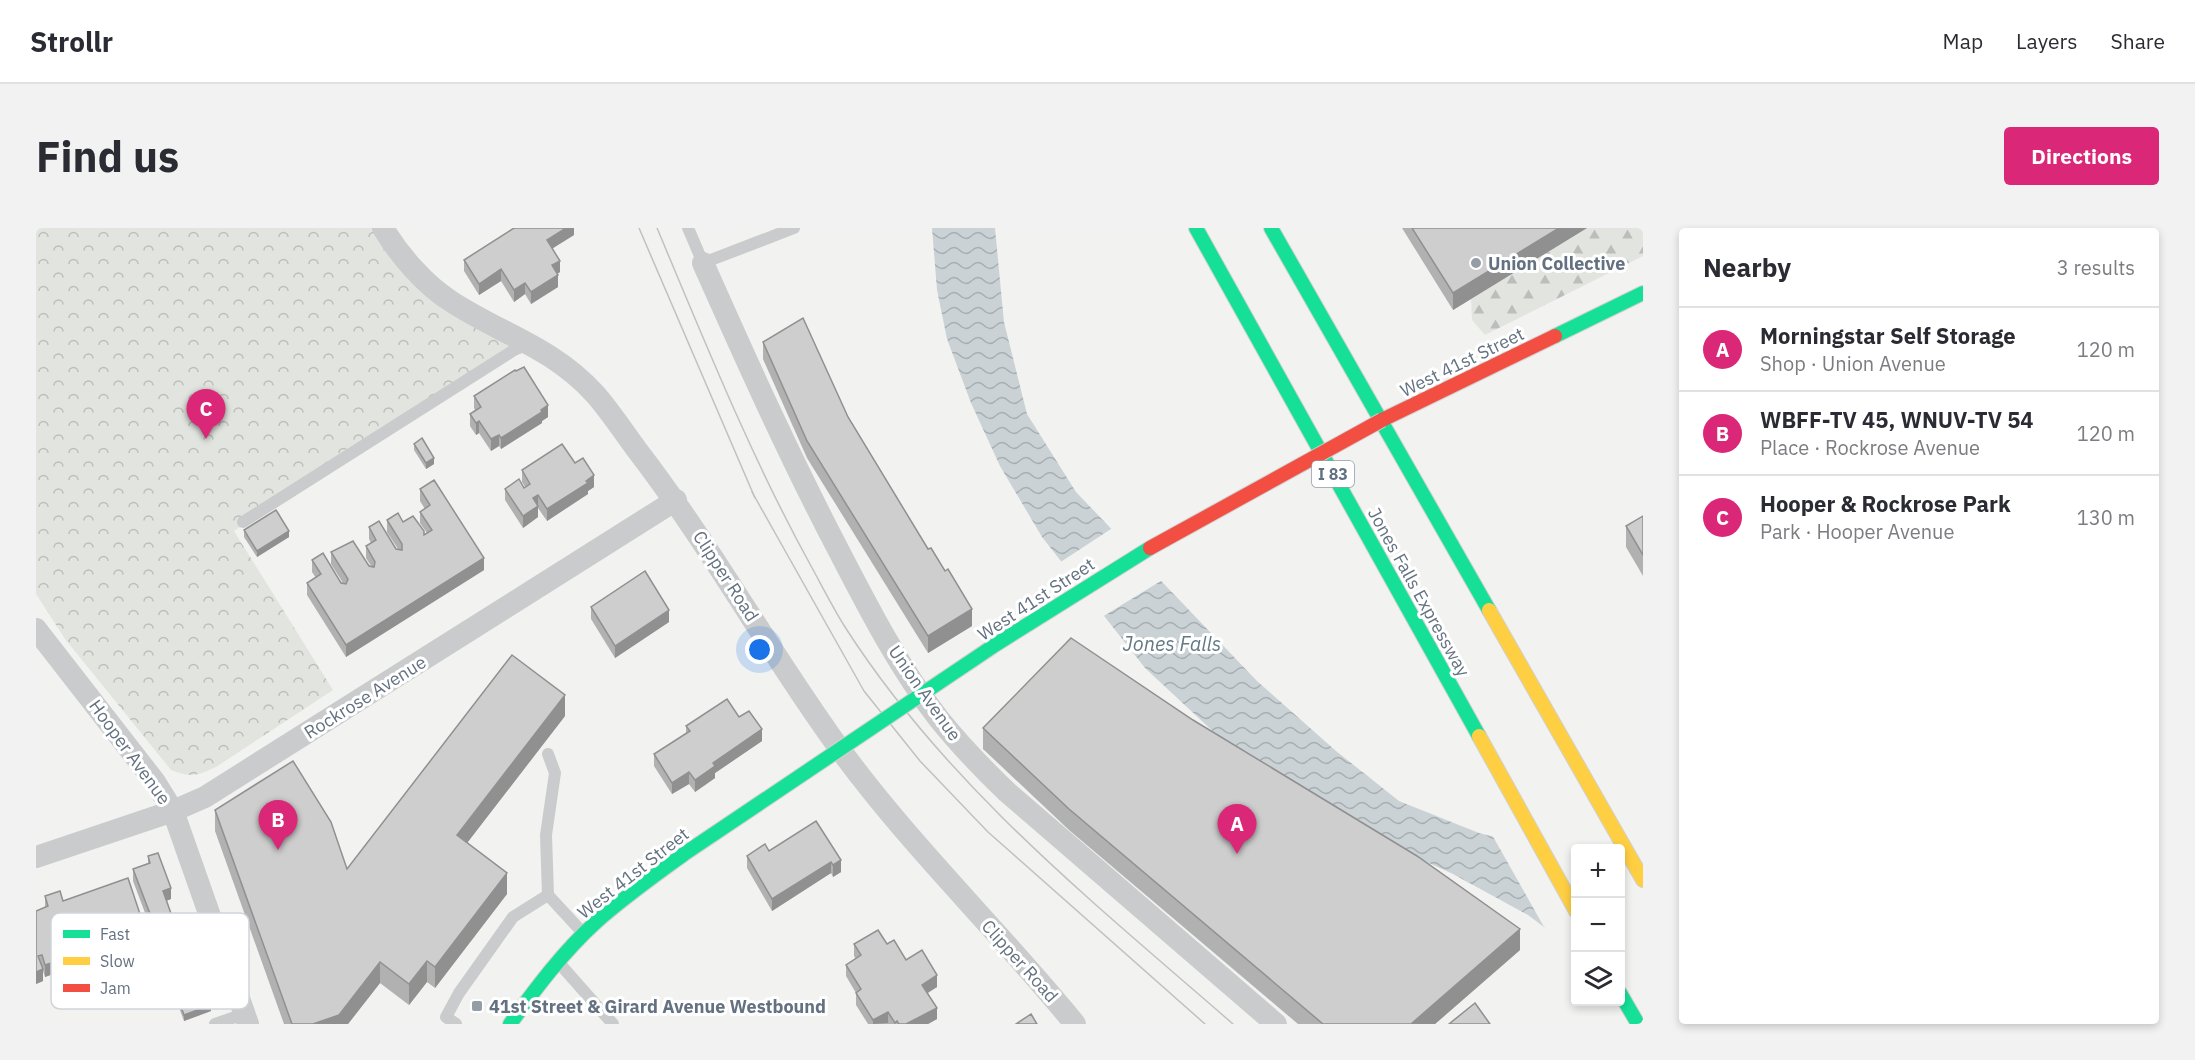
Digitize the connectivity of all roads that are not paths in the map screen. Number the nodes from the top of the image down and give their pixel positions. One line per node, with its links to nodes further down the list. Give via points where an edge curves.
1 (383, 228): 8 (street, Clipper Road, via 417,272 449,300)
2 (688, 228): 6 (lane)
3 (794, 228): 6 (lane)
4 (1196, 228): 17 (main road, Jones Falls Expressway / I 83)
5 (1271, 228): 15 (main road)
6 (703, 264): 28 (street, Union Avenue, via 820,516 904,669 938,718 1007,792)
7 (1643, 293): 19 (main road, West 41st Street, bridge, via 1382,420 1100,579 684,854)
8 (531, 343): 9 (street, Clipper Road, via 568,367 596,395); 10 (lane, via 514,350)
9 (676, 500): 13 (street, Rockrose Avenue, via 224,786); 27 (street, Clipper Road, via 829,735 892,816)
10 (243, 522)
11 (36, 629): 13 (street, Hooper Avenue, via 155,782)
12 (548, 754): 16 (lane, via 555,773 546,835)
13 (173, 811): 14 (street, Rockrose Avenue); 18 (street, Hooper Avenue)
14 (36, 857)
15 (1643, 880)
16 (548, 895): 19 (lane); 25 (lane, via 513,916 446,1017)
17 (1571, 904)
18 (209, 913)
19 (584, 934): 20 (main road, West 41st Street)
20 (558, 962): 23 (lane); 26 (main road, West 41st Street)
21 (1625, 1002): 29 (main road)
22 (246, 1019): 24 (lane)
23 (607, 1022)
24 (215, 1024)
25 (456, 1024)
26 (510, 1024)
27 (1075, 1024)
28 (1276, 1024)
29 (1638, 1024)

